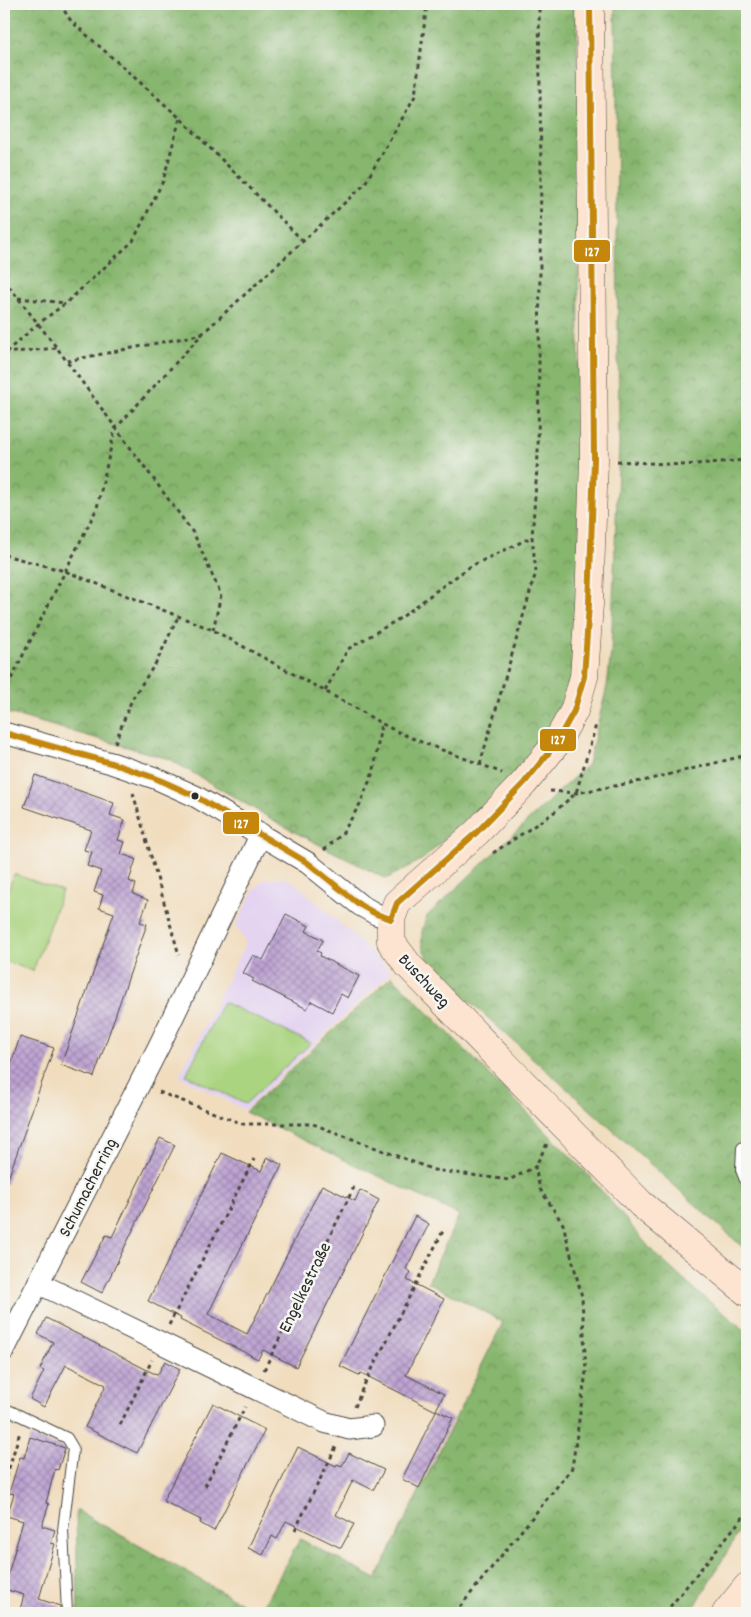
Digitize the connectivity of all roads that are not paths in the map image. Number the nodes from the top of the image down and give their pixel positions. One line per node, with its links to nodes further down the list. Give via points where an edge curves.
1 (590, 4): 4 (street, via 594,460 584,677 574,711 554,745 524,783 477,832 397,903)
2 (5, 737): 3 (street, via 105,761 155,778 195,796)
3 (261, 834): 4 (street, via 308,863 360,905); 7 (street, Schumacherring, via 140,1084)
4 (392, 919): 8 (street, Buschweg, via 391,942 409,966 641,1204)
5 (747, 1144): 6 (lane, via 742,1148 741,1170)
6 (747, 1185)
7 (38, 1283): 9 (street, Schumacherring); 12 (street, via 324,1422 346,1428)
8 (746, 1288)
9 (13, 1311): 10 (street, Schumacherring)
10 (4, 1350)
11 (4, 1408): 14 (lane, via 67,1438 73,1448 63,1530)
12 (373, 1426)
13 (747, 1587): 15 (street)
14 (67, 1613)
15 (726, 1613)

